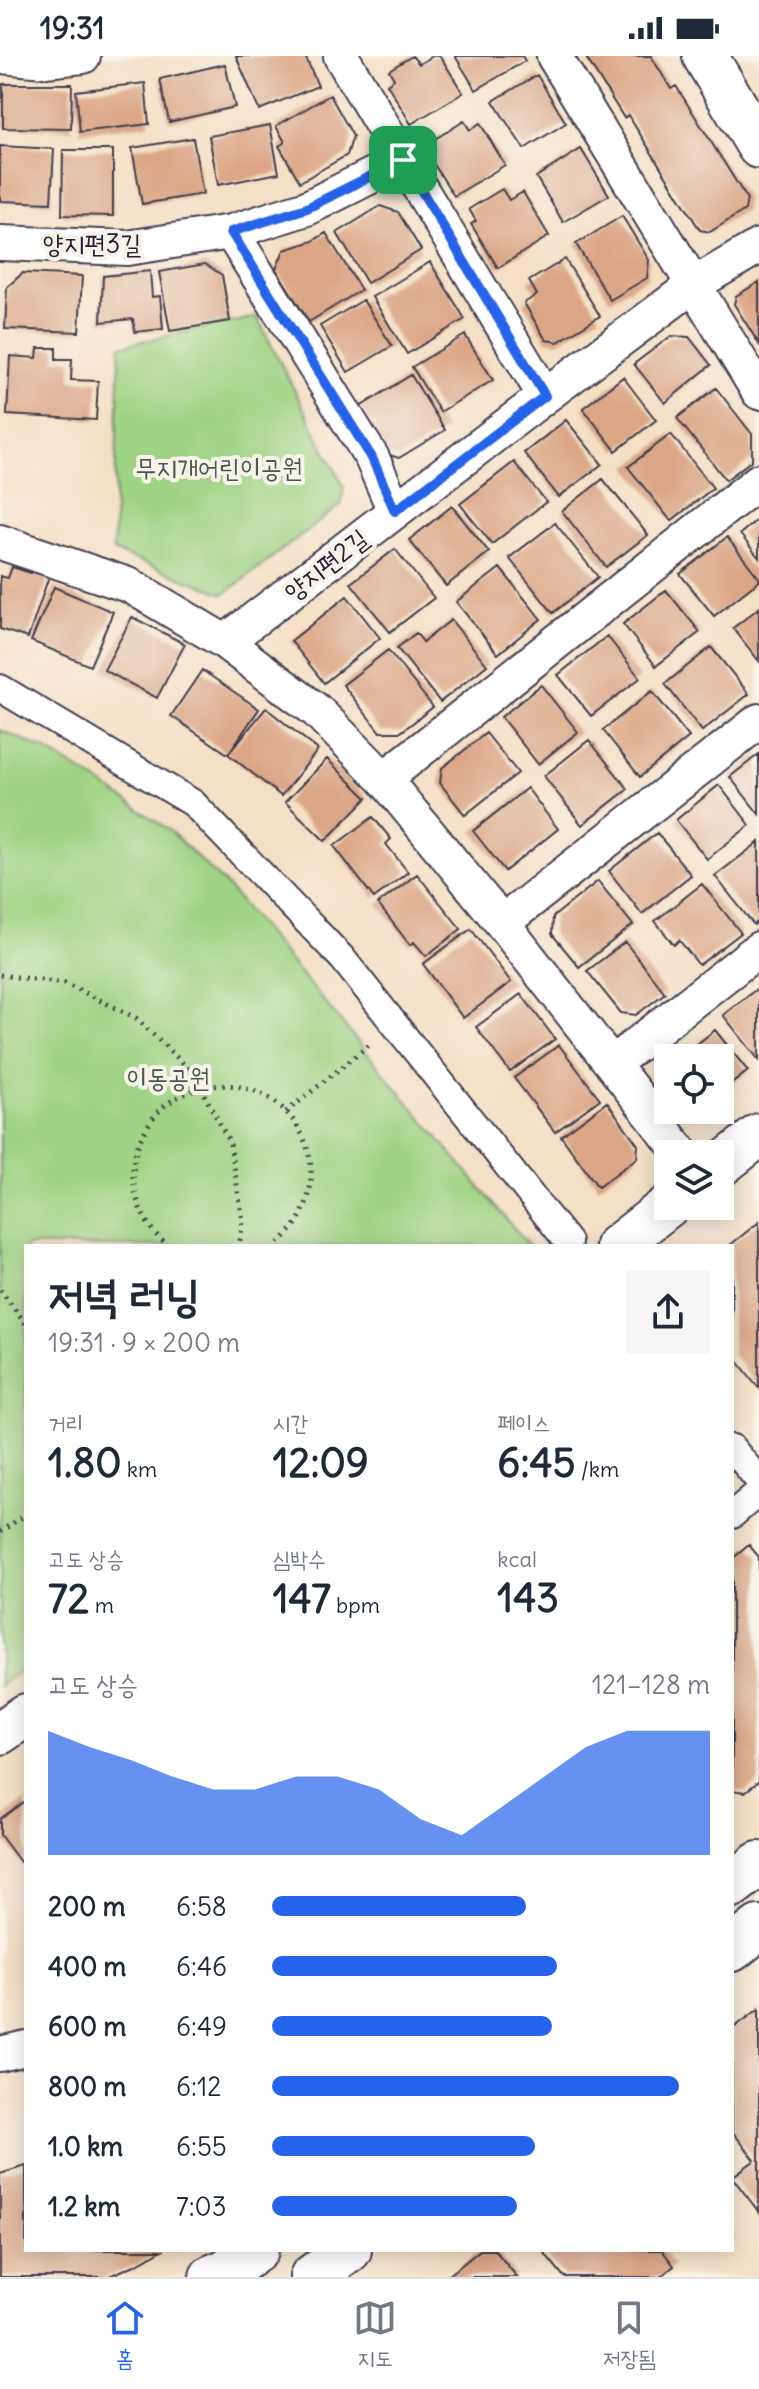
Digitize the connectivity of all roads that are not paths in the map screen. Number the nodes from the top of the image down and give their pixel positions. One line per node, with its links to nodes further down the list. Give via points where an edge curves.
1 (1, 56): 2 (street)
2 (83, 56)
3 (341, 56): 7 (street)
4 (554, 56): 11 (street)
5 (705, 56): 6 (main road)
6 (759, 146)
7 (403, 160): 8 (street, 양지편3길, via 307,208); 13 (street)
8 (231, 232): 9 (street, 양지편3길, via 127,248); 15 (street, via 372,458)
9 (0, 243)
10 (759, 246): 11 (street, 양지편2길)
11 (695, 284): 12 (street); 13 (street, 양지편2길)
12 (759, 392)
13 (545, 396): 15 (street, 양지편2길)
14 (759, 481): 20 (street)
15 (395, 511): 17 (street, 양지편2길)
16 (0, 542): 17 (street, via 131,586)
17 (225, 642): 20 (street, via 317,711)
18 (0, 688): 28 (street, via 193,803 342,958)
19 (759, 721): 21 (street)
20 (384, 779): 21 (street)
21 (502, 923): 23 (street)
22 (759, 949): 23 (street)
23 (612, 1064): 25 (street)
24 (759, 1135): 26 (street)
25 (671, 1140)
26 (734, 1155)
27 (654, 1217): 29 (street)
28 (568, 1242)
29 (620, 1244)
30 (734, 1450): 31 (street)
31 (759, 1481)
32 (759, 1492): 33 (street)
33 (734, 1513)
34 (24, 1716): 35 (street)
35 (0, 1733)
36 (759, 1864): 37 (main road)
37 (734, 1883)
38 (24, 2048): 39 (street)
39 (0, 2054)
40 (253, 2252): 42 (main road)
41 (346, 2252): 43 (main road)
42 (212, 2277)
43 (312, 2277)

